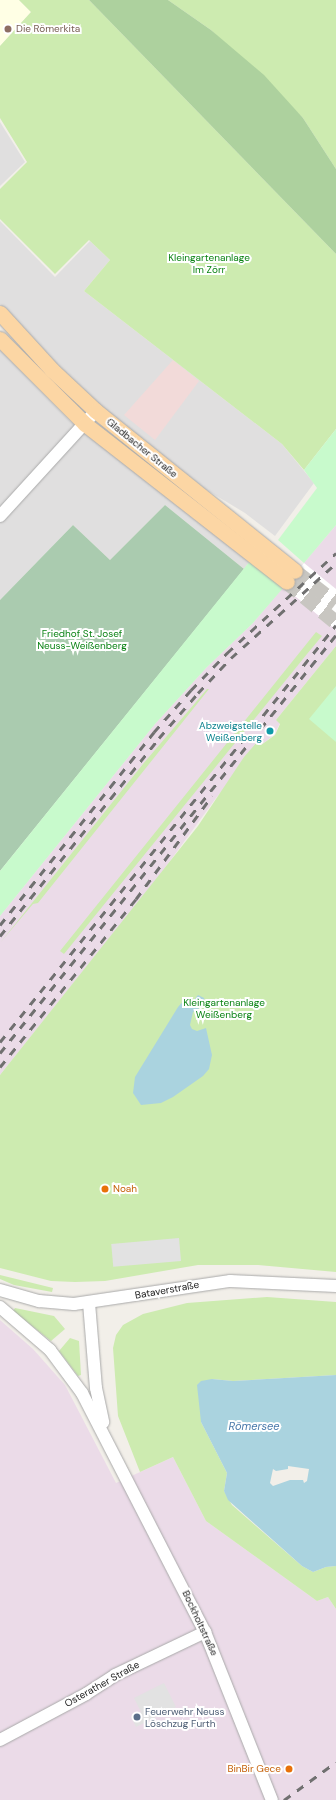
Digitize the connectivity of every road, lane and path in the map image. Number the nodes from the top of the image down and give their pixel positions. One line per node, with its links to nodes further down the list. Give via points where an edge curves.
1 (2, 319): 3 (main road, Gladbacher Straße)
2 (0, 339): 4 (main road, Gladbacher Straße)
3 (96, 411): 4 (street); 4 (main road, Gladbacher Straße, via 291,577)
4 (85, 424): 5 (street)
5 (0, 516)
6 (336, 1286): 8 (street, Bataverstraße, via 230,1281)
7 (0, 1290): 8 (street, Bataverstraße, via 39,1301)
8 (89, 1303): 10 (street, Bockholtstraße, via 99,1408)
9 (0, 1307): 10 (street, Bockholtstraße, via 38,1338 67,1370)
10 (113, 1452): 11 (street, Bockholtstraße)
11 (205, 1632): 12 (street, Osterather Straße, via 115,1675 86,1694); 13 (street, Bockholtstraße)
12 (0, 1740)
13 (272, 1800)

